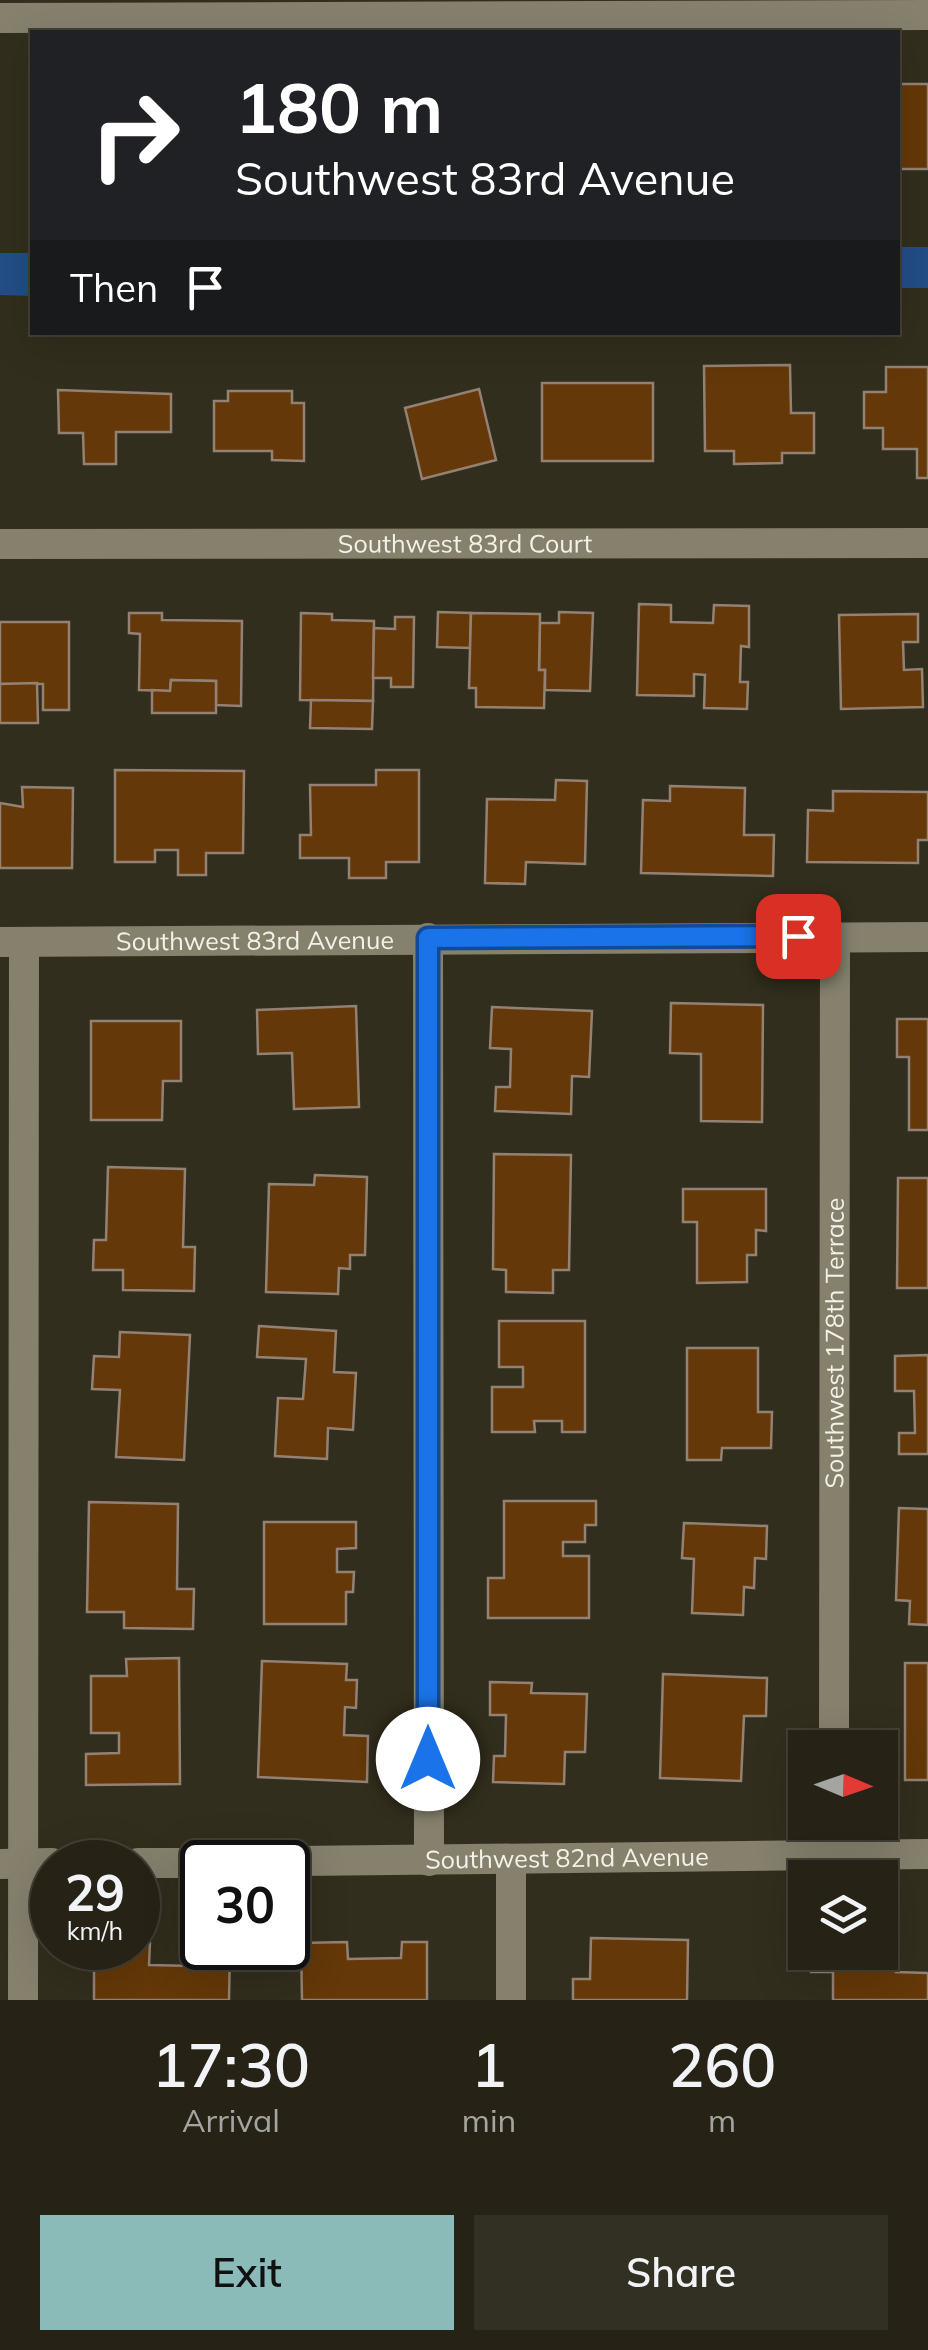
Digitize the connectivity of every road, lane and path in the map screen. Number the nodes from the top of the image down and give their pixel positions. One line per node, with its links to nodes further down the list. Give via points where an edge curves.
1 (574, 8): 2 (street); 3 (street)
2 (166, 9): 4 (street)
3 (928, 15)
4 (0, 18)
5 (928, 543): 6 (street, Southwest 83rd Court)
6 (0, 544)
7 (835, 936): 8 (street, Southwest 83rd Avenue); 9 (street, Southwest 83rd Avenue); 11 (street, Southwest 178th Terrace)
8 (928, 937)
9 (428, 938): 10 (street, Southwest 83rd Avenue); 15 (street)
10 (12, 942): 18 (street)
11 (834, 1730)
12 (833, 1840): 14 (street)
13 (928, 1854): 14 (street, Southwest 82nd Avenue)
14 (832, 1856): 16 (street, Southwest 82nd Avenue)
15 (429, 1861): 16 (street, Southwest 82nd Avenue); 17 (street, Southwest 82nd Avenue)
16 (510, 1861): 20 (street)
17 (310, 1862)
18 (25, 1864): 19 (street)
19 (23, 2000)
20 (511, 2000)

